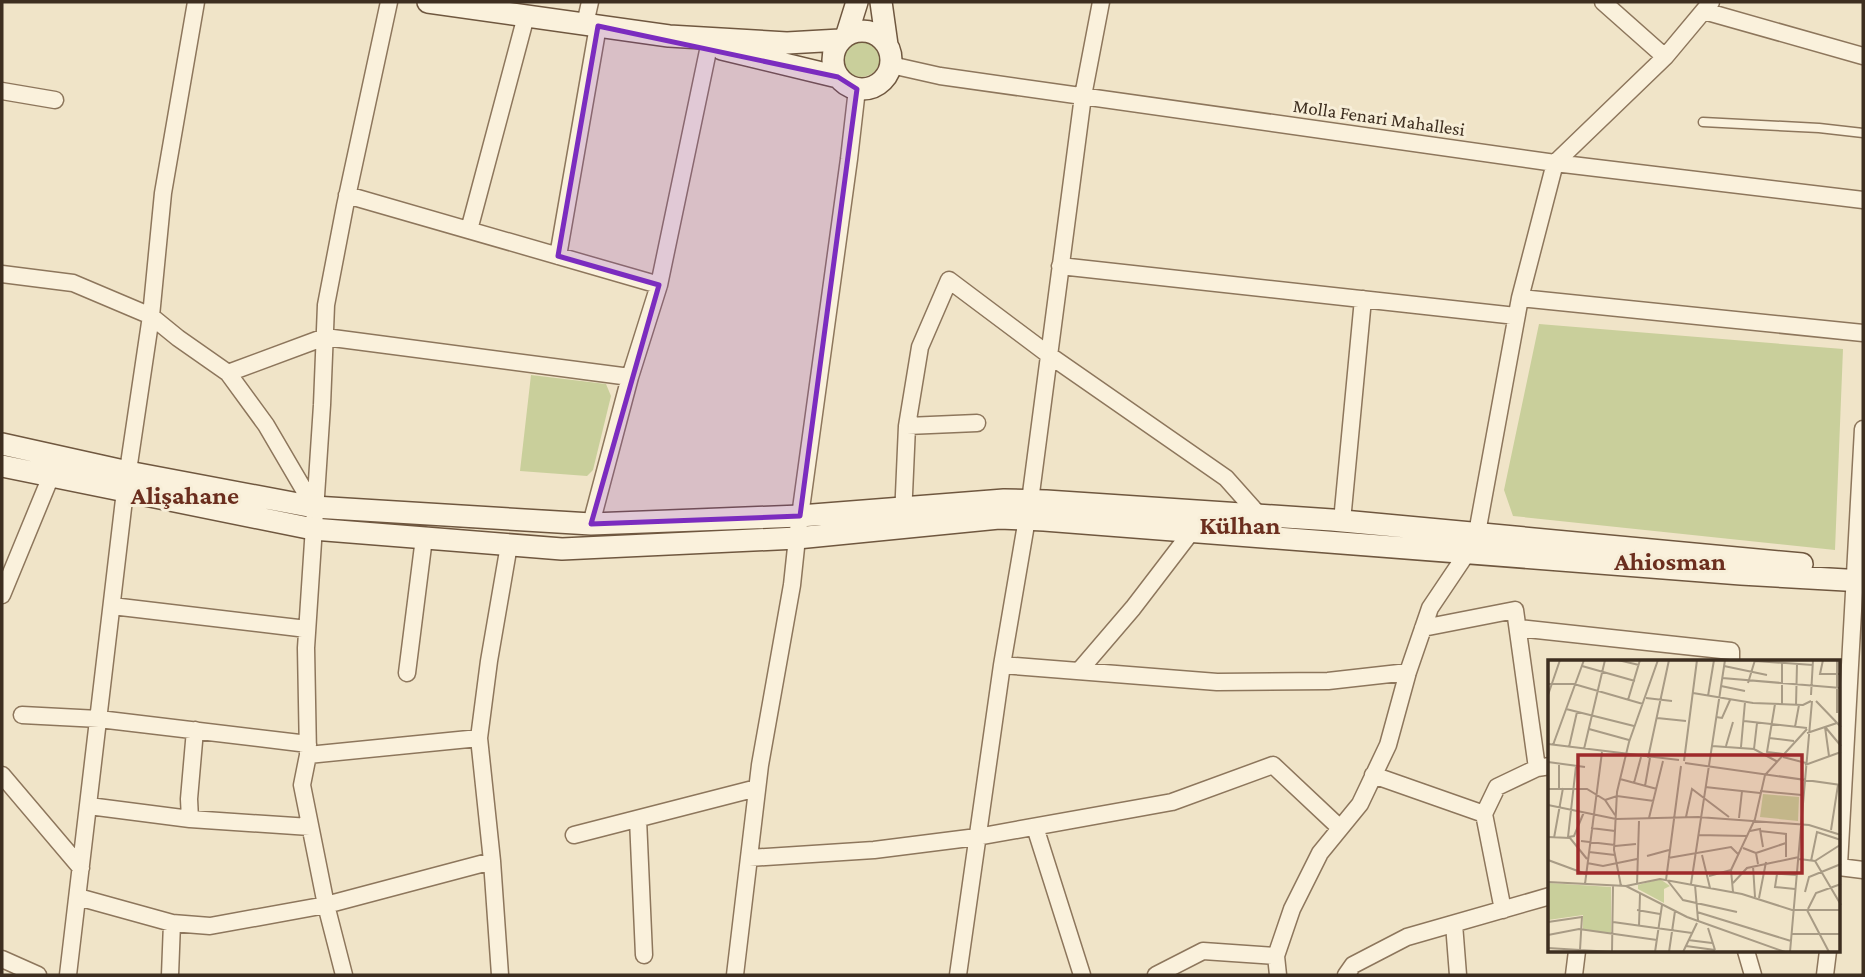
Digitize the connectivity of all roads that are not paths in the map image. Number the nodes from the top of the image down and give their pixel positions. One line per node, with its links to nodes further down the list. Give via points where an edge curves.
1 (196, 2): 35 (street, via 163,193)
2 (389, 2): 26 (street)
3 (428, 2): 10 (main road)
4 (590, 2): 11 (street)
5 (857, 2): 13 (main road)
6 (881, 2): 15 (main road)
7 (1101, 2): 21 (street)
8 (1603, 2): 17 (street)
9 (1707, 6): 16 (street); 17 (street)
10 (526, 16): 11 (main road); 28 (street)
11 (591, 25): 12 (main road); 29 (street)
12 (669, 36): 13 (main road, via 786,43); 14 (main road)
13 (844, 37): 15 (main road, via 856,31 874,33 882,38); 18 (main road, via 833,54)
14 (709, 46): 18 (main road); 32 (street)
15 (889, 55): 19 (main road, via 883,81); 21 (street, Molla Fenari Mahallesi, via 940,76)
16 (1863, 56)
17 (1665, 57): 25 (street)
18 (838, 77): 19 (main road)
19 (857, 89): 52 (street)
20 (2, 92): 22 (street)
21 (1083, 96): 25 (street, Molla Fenari Mahallesi); 30 (street)
22 (55, 100)
23 (1703, 122): 24 (lane)
24 (1863, 133)
25 (1555, 163): 27 (street, Molla Fenari Mahallesi); 33 (street)
26 (347, 195): 28 (street); 38 (street, via 326,305)
27 (1863, 200)
28 (469, 230): 29 (street)
29 (558, 256): 32 (street)
30 (1060, 266): 34 (street); 39 (street)
31 (2, 274): 35 (street, via 73,283)
32 (659, 285): 41 (street)
33 (1520, 298): 36 (street); 37 (street)
34 (1363, 299): 36 (street); 54 (street)
35 (151, 316): 40 (street); 48 (street)
36 (1517, 316): 58 (street)
37 (1863, 333)
38 (325, 337): 40 (street); 41 (street); 49 (street)
39 (1049, 355): 43 (street, via 949,280 920,347); 50 (street); 51 (street, via 1226,478)
40 (228, 373): 49 (street, via 266,425)
41 (630, 377): 55 (street)
42 (977, 423): 43 (street)
43 (907, 426): 53 (street)
44 (1863, 429): 63 (street)
45 (2, 444): 48 (main road)
46 (2, 466): 47 (main road)
47 (51, 476): 48 (main road); 64 (street)
48 (127, 482): 49 (main road); 56 (main road); 65 (street)
49 (314, 507): 55 (main road); 56 (street)
50 (1029, 510): 51 (main road); 53 (main road, via 999,518); 57 (main road); 70 (street)
51 (1259, 515): 54 (main road)
52 (800, 516): 53 (main road); 55 (main road); 60 (street)
53 (903, 518): 60 (main road)
54 (1342, 522): 58 (main road)
55 (591, 524)
56 (313, 529): 59 (main road); 68 (street)
57 (1192, 531): 62 (main road); 71 (street)
58 (1477, 533): 62 (street); 63 (main road, via 1827,567)
59 (424, 538): 61 (main road); 73 (street)
60 (797, 538): 61 (main road, via 562,549); 82 (street)
61 (509, 545): 77 (street)
62 (1466, 553): 63 (main road); 66 (street, via 1430,608)
63 (1858, 581): 90 (street)
64 (2, 595)
65 (112, 606): 68 (street); 75 (street)
66 (1423, 628): 67 (street, via 1515,610); 72 (street)
67 (1518, 628): 69 (street, via 1731,652); 79 (street)
68 (307, 629): 78 (street)
69 (1731, 660)
70 (1002, 665): 71 (street); 92 (street)
71 (1079, 671): 72 (street, via 1217,682 1328,681)
72 (1408, 672): 81 (street, via 1388,745)
73 (407, 673)
74 (22, 715): 75 (street)
75 (99, 719): 76 (street); 83 (street)
76 (195, 730): 78 (street); 85 (street)
77 (479, 738): 78 (street); 94 (street)
78 (308, 749): 87 (street, via 302,785)
79 (1544, 767): 84 (street, via 1497,787)
80 (2, 775): 96 (street)
81 (1373, 775): 84 (street); 89 (street, via 1360,804)
82 (757, 788): 86 (street); 93 (street)
83 (89, 806): 85 (street); 96 (street)
84 (1484, 814): 101 (street)
85 (190, 819): 87 (street)
86 (638, 819): 91 (street); 107 (street)
87 (310, 827): 100 (street)
88 (1035, 827): 89 (street, via 1172,802 1273,765); 92 (street); 117 (street)
89 (1340, 828): 108 (street, via 1320,853 1292,909)
90 (1840, 832)
91 (574, 835)
92 (977, 837): 93 (street); 116 (street)
93 (749, 858): 115 (street)
94 (492, 861): 100 (street); 114 (street)
95 (1840, 866): 97 (street)
96 (81, 868): 98 (street)
97 (1863, 870)
98 (78, 897): 102 (street); 111 (street)
99 (1548, 897): 101 (street)
100 (326, 905): 102 (street, via 210,926); 113 (street)
101 (1503, 909): 103 (street)
102 (172, 923): 112 (street)
103 (1454, 924): 120 (street, via 1408,937 1353,965); 121 (street)
104 (1577, 953): 122 (street)
105 (1747, 953): 123 (street)
106 (1828, 953): 124 (street)
107 (645, 955)
108 (1276, 956): 118 (street, via 1203,951); 119 (street)
109 (2, 959): 110 (street)
110 (38, 975)
111 (68, 975)
112 (170, 975)
113 (344, 975)
114 (500, 975)
115 (735, 975)
116 (958, 975)
117 (1083, 975)
118 (1156, 975)
119 (1278, 975)
120 (1346, 975)
121 (1458, 975)
122 (1574, 975)
123 (1753, 975)
124 (1825, 975)

